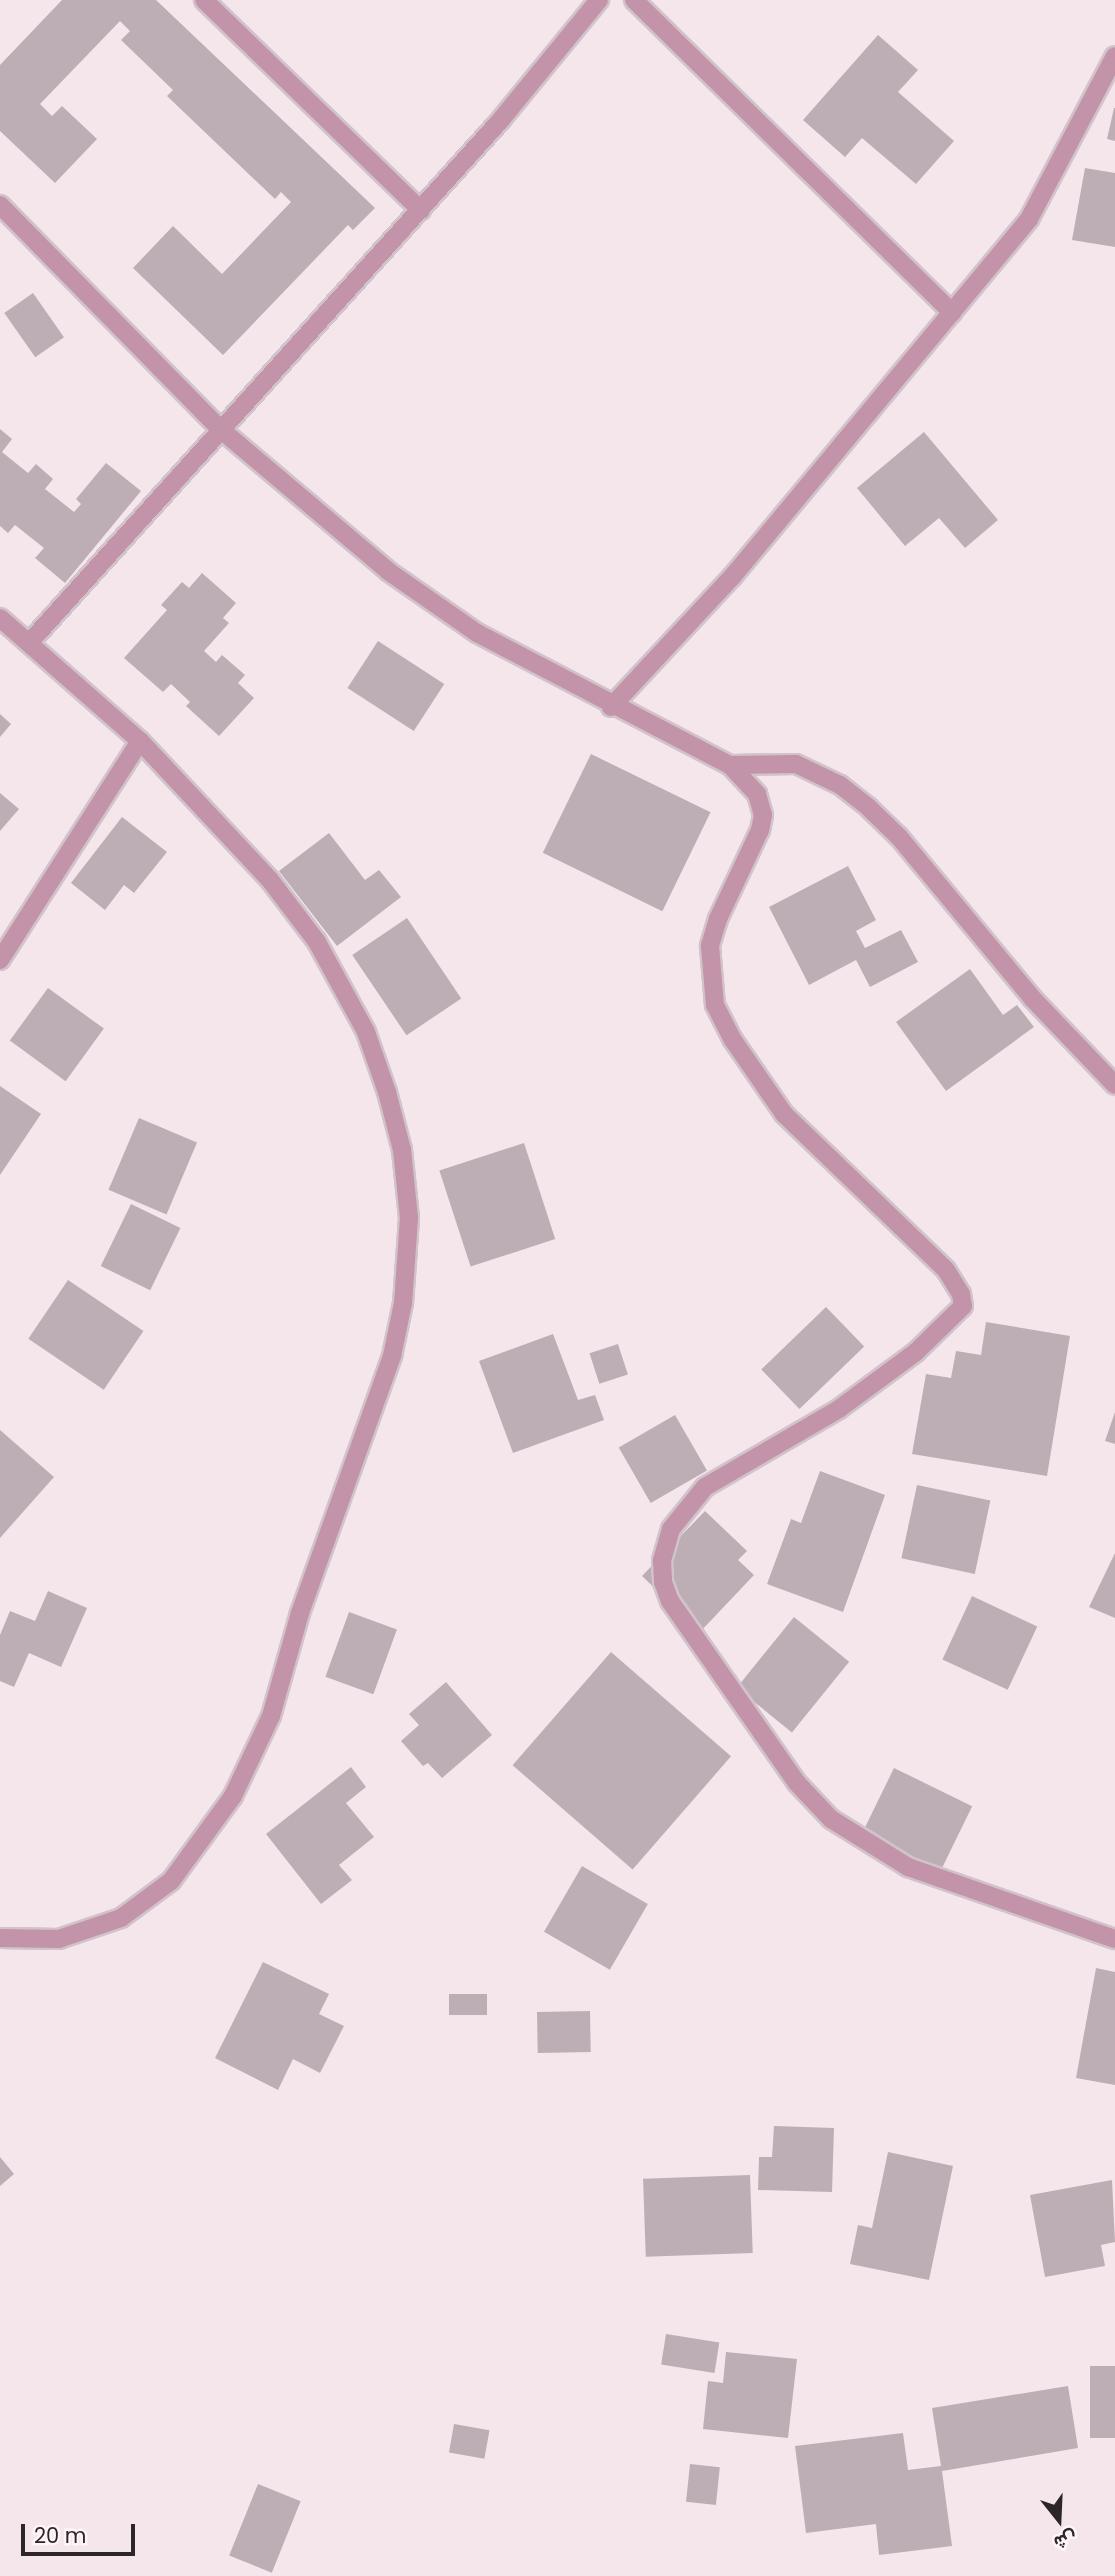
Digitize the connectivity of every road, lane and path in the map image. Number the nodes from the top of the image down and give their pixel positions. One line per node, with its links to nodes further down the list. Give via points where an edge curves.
1 (204, 0): 6 (street)
2 (599, 0): 6 (street)
3 (634, 0): 7 (street)
4 (1115, 56): 7 (street, via 1029,219)
5 (0, 205): 8 (street)
6 (421, 210): 8 (street)
7 (952, 313): 11 (street, via 732,577)
8 (219, 428): 10 (street, via 127,539); 11 (street, via 388,571 477,633)
9 (0, 618): 10 (street)
10 (29, 643): 12 (street)
11 (611, 707): 13 (street)
12 (140, 741): 14 (street); 16 (street, via 270,880 317,942 361,1021 402,1150 409,1218 404,1303 391,1356 300,1613 271,1716 233,1796 171,1881 130,1913 59,1939)
13 (730, 765): 15 (street, via 796,764 819,772 859,800 899,837 1032,998); 17 (street, via 757,794 763,815 710,946 715,1004 733,1040 784,1114 946,1270 963,1301 958,1313 916,1352 839,1409 705,1488 671,1529 662,1561 663,1581 670,1601 797,1783 831,1819 908,1867)
14 (0, 960)
15 (1115, 1084)
16 (0, 1938)
17 (1115, 1939)

